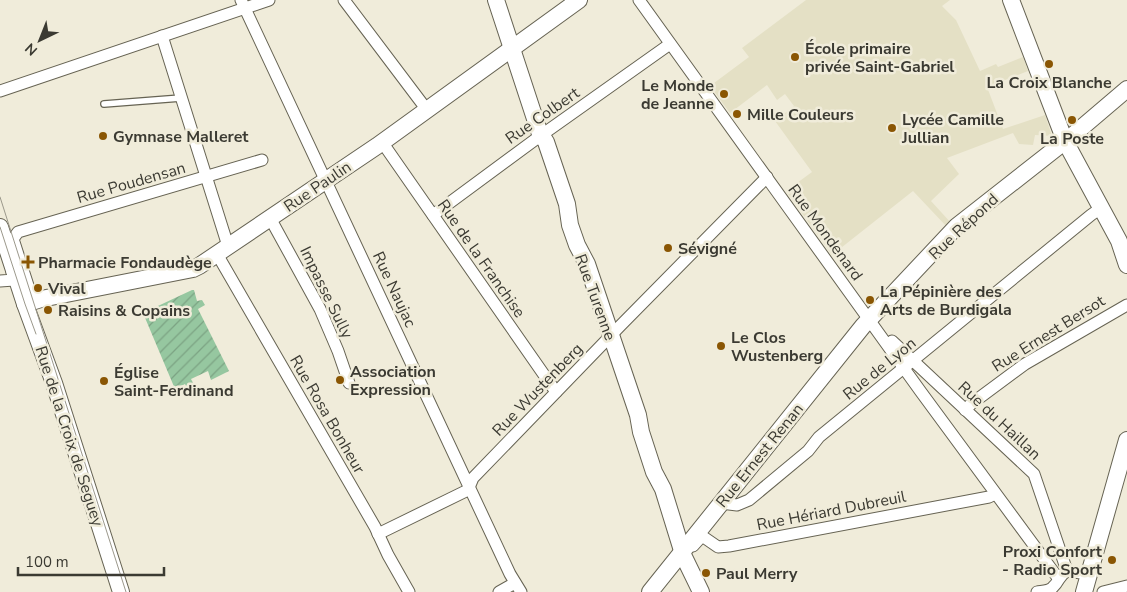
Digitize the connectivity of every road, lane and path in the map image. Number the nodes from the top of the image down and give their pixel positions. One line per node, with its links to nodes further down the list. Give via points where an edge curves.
1 (269, 0): 7 (street)
2 (344, 0): 15 (street)
3 (496, 0): 10 (street, Rue Turenne)
4 (579, 0): 10 (street, Rue Paulin)
5 (639, 0): 9 (street, Rue Mondenard)
6 (1011, 0): 17 (street)
7 (243, 4): 8 (street); 22 (street, Rue Naujac)
8 (162, 36): 12 (street); 13 (street, Rue Rosa Bonheur)
9 (670, 44): 16 (street, Rue Colbert); 21 (street, Rue Mondenard)
10 (512, 48): 15 (street, Rue Paulin); 16 (street, Rue Turenne)
11 (1127, 89): 17 (street, Rue Répond)
12 (0, 91)
13 (181, 98): 14 (lane); 20 (street, Rue Rosa Bonheur)
14 (104, 104)
15 (427, 110): 18 (street, Rue Paulin)
16 (542, 135): 24 (street, Rue Colbert); 35 (street, Rue Turenne, via 567,204 570,225)
17 (1065, 141): 23 (street); 34 (street, Rue Répond, via 957,226)
18 (382, 142): 22 (street, Rue Paulin); 24 (street, Rue de la Franchise)
19 (262, 160): 20 (street, Rue Poudensan)
20 (206, 177): 29 (street, Rue Rosa Bonheur); 32 (street, Rue Poudensan, via 18,232 13,239)
21 (767, 177): 34 (street, Rue Mondenard); 35 (street, Rue Wustenberg)
22 (326, 180): 25 (street, Rue Paulin); 41 (street, Rue Naujac)
23 (1101, 208): 28 (street); 36 (street, Rue de Lyon)
24 (433, 215): 38 (street, Rue de la Franchise)
25 (270, 218): 29 (street, Rue Paulin); 37 (street, Impasse Sully, via 320,309)
26 (0, 227): 32 (street, Rue de la Croix de Seguey, via 17,282)
27 (0, 236): 31 (street, via 14,280)
28 (1123, 246): 30 (street)
29 (222, 250): 32 (street, Rue Paulin, via 193,269); 44 (street, Rue Rosa Bonheur)
30 (1127, 265)
31 (0, 281)
32 (29, 302): 51 (street, Rue de la Croix de Seguey)
33 (1127, 304): 39 (street, Rue Ernest Bersot, via 1025,364)
34 (869, 319): 36 (street, Rue Mondenard); 43 (street, Rue Ernest Renan)
35 (611, 335): 38 (street, Rue Wustenberg); 46 (street, Rue Turenne)
36 (908, 365): 39 (street, Rue du Haillan); 42 (street, Rue Mondenard); 43 (street, Rue de Lyon, via 819,437 808,451 749,500 737,505)
37 (349, 383)
38 (556, 392): 41 (street, Rue Wustenberg, via 473,478)
39 (965, 410): 48 (street, Rue du Haillan, via 1036,476)
40 (1127, 440): 47 (street)
41 (469, 487): 44 (street, Rue Wustenberg, via 465,492); 50 (street, Rue Naujac)
42 (995, 494): 45 (street, Rue Hériard Dubreuil, via 729,546 718,547); 48 (street, Rue Mondenard)
43 (722, 503): 45 (street, Rue Ernest Renan)
44 (378, 534): 52 (street, Rue Rosa Bonheur)
45 (700, 535): 46 (street, Rue Ernest Renan)
46 (683, 554): 54 (street, Rue Ernest Renan); 55 (street, Rue Turenne)
47 (1088, 574): 48 (street); 57 (street)
48 (1063, 575): 56 (street, via 1051,589)
49 (1127, 586): 58 (street)
50 (518, 587): 53 (street)
51 (121, 592)
52 (409, 592)
53 (499, 592)
54 (650, 592)
55 (701, 592)
56 (1037, 592)
57 (1084, 592)
58 (1102, 592)

